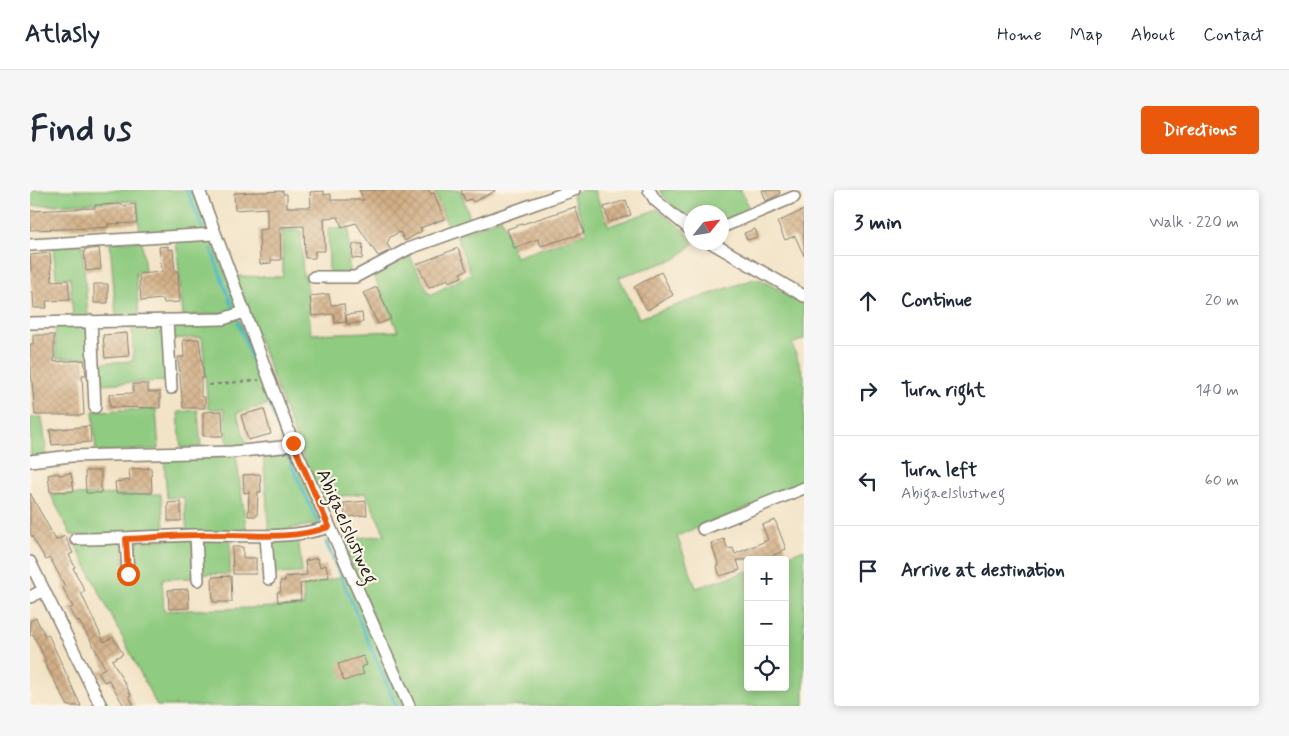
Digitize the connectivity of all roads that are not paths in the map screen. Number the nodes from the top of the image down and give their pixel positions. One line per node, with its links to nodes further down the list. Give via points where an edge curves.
1 (199, 190): 7 (street, Abigaelslustweg)
2 (574, 190): 10 (street, via 410,248 356,277)
3 (649, 190): 5 (street, via 655,200)
4 (794, 197): 6 (street)
5 (684, 224)
6 (729, 224)
7 (214, 234): 8 (street); 12 (street, Abigaelslustweg)
8 (30, 245)
9 (724, 250): 11 (street)
10 (314, 277)
11 (804, 296)
12 (244, 312): 13 (street, via 223,319); 18 (street, Abigaelslustweg)
13 (167, 320): 14 (street); 16 (street)
14 (92, 321): 15 (street); 17 (street)
15 (30, 322)
16 (171, 388)
17 (95, 407)
18 (293, 443): 19 (street, via 232,452 71,456); 21 (street, Abigaelslustweg)
19 (30, 461)
20 (804, 488): 22 (street)
21 (329, 527): 24 (street, via 313,532); 34 (street, Abigaelslustweg)
22 (703, 529)
23 (196, 535): 24 (street); 26 (street); 30 (street)
24 (266, 536): 29 (street)
25 (76, 539): 26 (street)
26 (126, 539): 28 (street)
27 (30, 562): 31 (street)
28 (128, 574)
29 (269, 579)
30 (198, 580)
31 (44, 590): 32 (street); 33 (street)
32 (30, 597)
33 (101, 706)
34 (409, 706)

